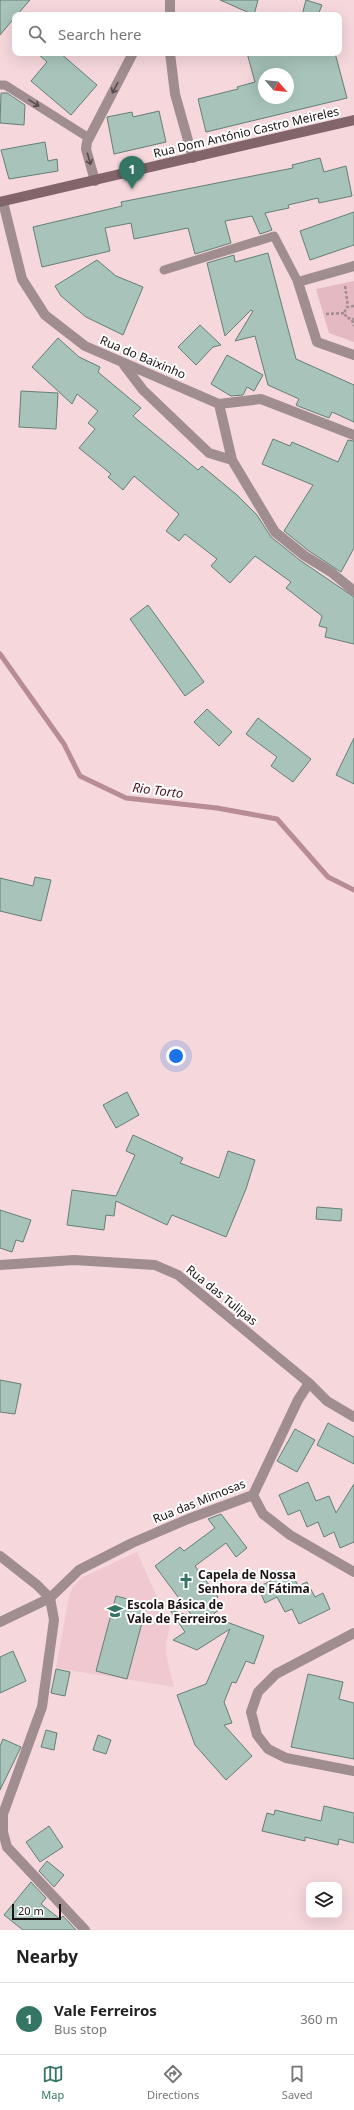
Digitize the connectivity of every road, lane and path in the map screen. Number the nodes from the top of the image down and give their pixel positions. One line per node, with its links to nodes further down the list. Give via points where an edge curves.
1 (170, 0): 2 (street)
2 (170, 12)
3 (131, 56): 7 (street, one-way to 7)
4 (170, 56): 8 (street, via 175,94)
5 (0, 85): 7 (lane, one-way to 7, via 5,85)
6 (353, 123): 8 (main road, Rua Dom António Castro Meireles)
7 (89, 138): 9 (street, one-way to 9, via 86,149)
8 (193, 158): 9 (main road, Rua Dom António Castro Meireles)
9 (95, 181): 10 (main road, Rua Dom António Castro Meireles)
10 (1, 202): 22 (street, Rua do Baixinho, via 22,278 45,315 85,346)
11 (354, 266): 13 (street)
12 (164, 270): 13 (lane, via 274,236)
13 (298, 282): 21 (street, via 317,342)
14 (345, 286): 15 (path)
15 (348, 306): 16 (path); 17 (path)
16 (354, 306)
17 (344, 313): 18 (path); 19 (path, via 346,318)
18 (326, 314)
19 (353, 319): 20 (path)
20 (354, 326)
21 (354, 355)
22 (123, 364): 23 (street, Rua do Baixinho); 25 (street, via 144,390 209,452)
23 (219, 404): 24 (street, Rua do Baixinho, via 261,399); 25 (street)
24 (354, 435)
25 (232, 460): 26 (street, via 275,532)
26 (354, 591)
27 (0, 1265): 28 (street, Rua das Tulipas, via 74,1260 155,1265 178,1276)
28 (309, 1383): 29 (street, Rua das Tulipas, via 328,1401); 30 (street, Rua das Mimosas, via 298,1400)
29 (354, 1417)
30 (253, 1495): 32 (street, via 263,1514 290,1535); 33 (street, Rua das Mimosas, via 132,1543 79,1570)
31 (0, 1556): 33 (street)
32 (354, 1572)
33 (50, 1598): 34 (street, Rua das Mimosas); 37 (street, via 54,1620 42,1707 3,1814)
34 (0, 1622)
35 (354, 1633): 36 (street, via 276,1674 258,1692 251,1712 257,1735 268,1749 286,1758)
36 (354, 1770)
37 (4, 1847): 38 (street)
38 (85, 1930)

